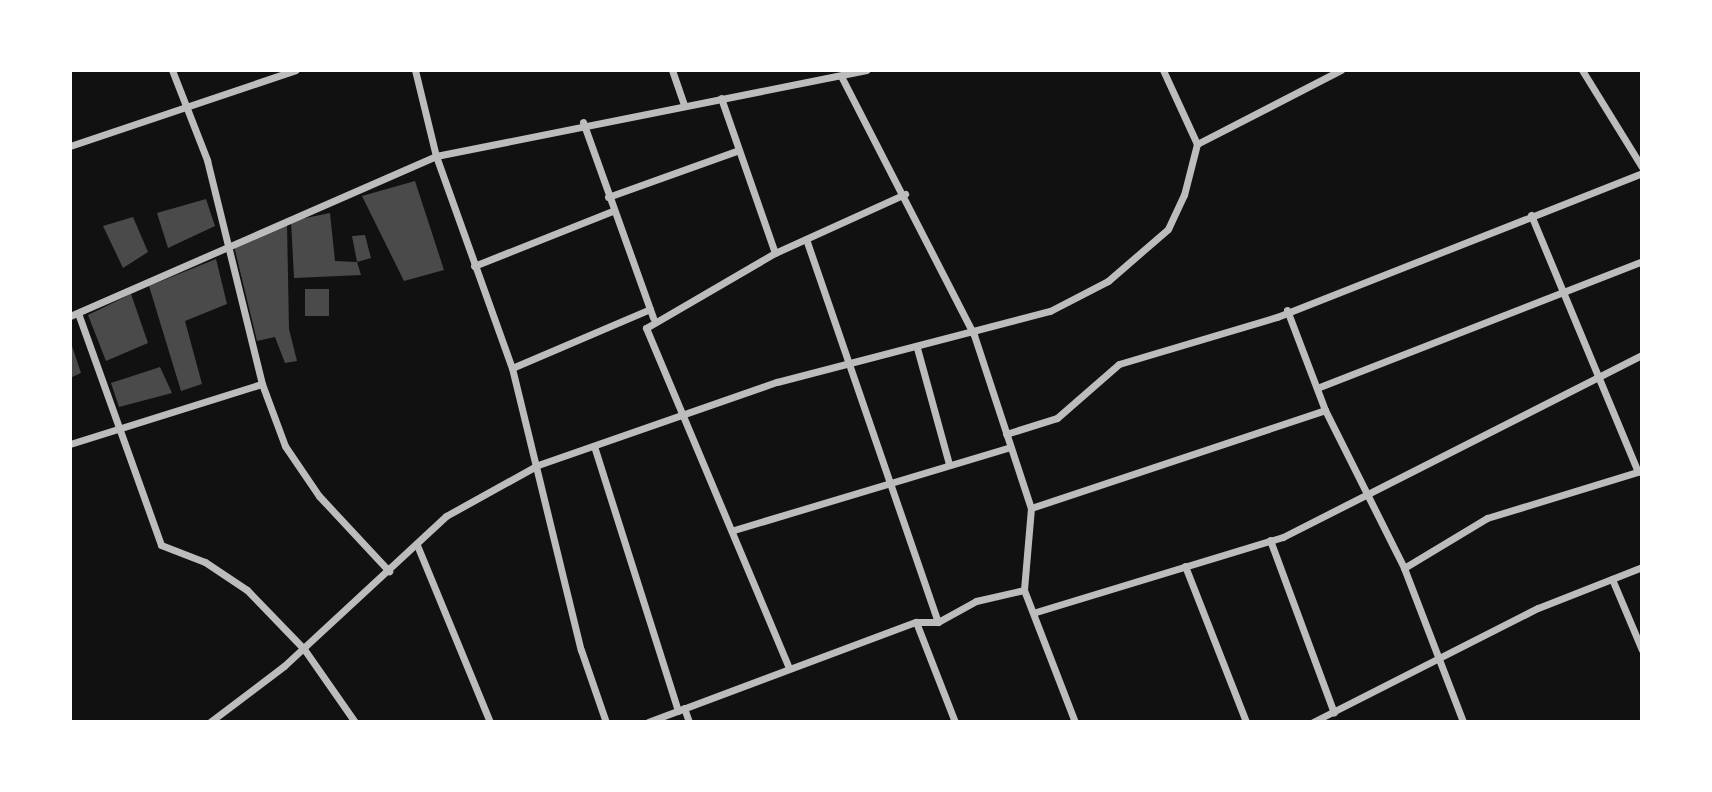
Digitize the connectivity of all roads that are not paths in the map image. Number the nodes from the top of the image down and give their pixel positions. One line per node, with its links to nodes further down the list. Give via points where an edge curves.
1 (172, 70): 12 (street)
2 (296, 70): 12 (street)
3 (415, 70): 17 (street)
4 (672, 70): 11 (street)
5 (867, 70): 9 (street)
6 (1163, 70): 14 (street)
7 (1341, 70): 14 (street)
8 (1582, 70): 18 (street)
9 (842, 78): 10 (street); 20 (street)
10 (721, 98): 11 (street); 16 (street)
11 (684, 104): 13 (street)
12 (188, 105): 15 (street); 25 (street)
13 (583, 122): 17 (street); 21 (street)
14 (1197, 144): 34 (street, via 1168,229 1108,281 1050,311)
15 (70, 146)
16 (739, 150): 21 (street); 26 (street)
17 (436, 156): 25 (street); 28 (street)
18 (1642, 167)
19 (1642, 173): 23 (street)
20 (905, 194): 24 (street); 34 (street)
21 (608, 197): 22 (street)
22 (612, 211): 28 (street); 30 (street)
23 (1531, 215): 29 (street); 31 (street)
24 (806, 239): 26 (street); 37 (street)
25 (228, 243): 32 (street); 40 (street)
26 (775, 253): 33 (street)
27 (1642, 261): 29 (street)
28 (474, 266): 38 (street)
29 (1562, 294): 39 (street); 41 (street)
30 (650, 309): 33 (street); 38 (street)
31 (1287, 310): 41 (street); 45 (street, via 1119,364 1057,418)
32 (74, 314): 44 (street)
33 (653, 318): 43 (street, via 646,336)
34 (974, 335): 35 (street); 45 (street)
35 (916, 348): 37 (street); 49 (street)
36 (1642, 355): 39 (street)
37 (850, 362): 43 (street); 52 (street)
38 (512, 368): 50 (street)
39 (1598, 373): 51 (street); 53 (street)
40 (262, 384): 44 (street); 61 (street, via 285,446 319,496)
41 (1317, 388): 42 (street)
42 (1325, 410): 53 (street); 54 (street)
43 (680, 416): 47 (street); 55 (street)
44 (117, 427): 46 (street); 68 (street, via 160,545 205,562 247,590)
45 (1006, 434): 48 (street)
46 (70, 444)
47 (594, 446): 50 (street); 71 (street)
48 (1010, 447): 49 (street); 54 (street)
49 (949, 464): 52 (street)
50 (538, 465): 57 (street, via 446,516); 76 (street, via 581,650)
51 (1640, 471): 60 (street, via 1487,518)
52 (887, 481): 55 (street); 66 (street)
53 (1369, 492): 56 (street, via 1337,513); 60 (street)
54 (1031, 508): 63 (street)
55 (734, 530): 70 (street)
56 (1270, 540): 58 (street); 72 (street)
57 (417, 545): 61 (street); 75 (street)
58 (1185, 566): 64 (street); 81 (street)
59 (1642, 567): 62 (street)
60 (1404, 568): 69 (street)
61 (389, 570): 68 (street)
62 (1612, 579): 67 (street); 69 (street, via 1538,608)
63 (1024, 590): 64 (street); 66 (street, via 976,601)
64 (1036, 612): 80 (street)
65 (916, 622): 66 (street); 70 (street); 79 (street)
66 (938, 622)
67 (1642, 648)
68 (304, 649): 73 (street); 74 (street)
69 (1436, 661): 72 (street); 83 (street)
70 (789, 668): 71 (street)
71 (681, 710): 77 (street); 78 (street)
72 (1334, 713): 82 (street)
73 (210, 722)
74 (355, 722)
75 (490, 722)
76 (606, 722)
77 (648, 722)
78 (689, 722)
79 (956, 722)
80 (1074, 722)
81 (1246, 722)
82 (1314, 722)
83 (1463, 722)

